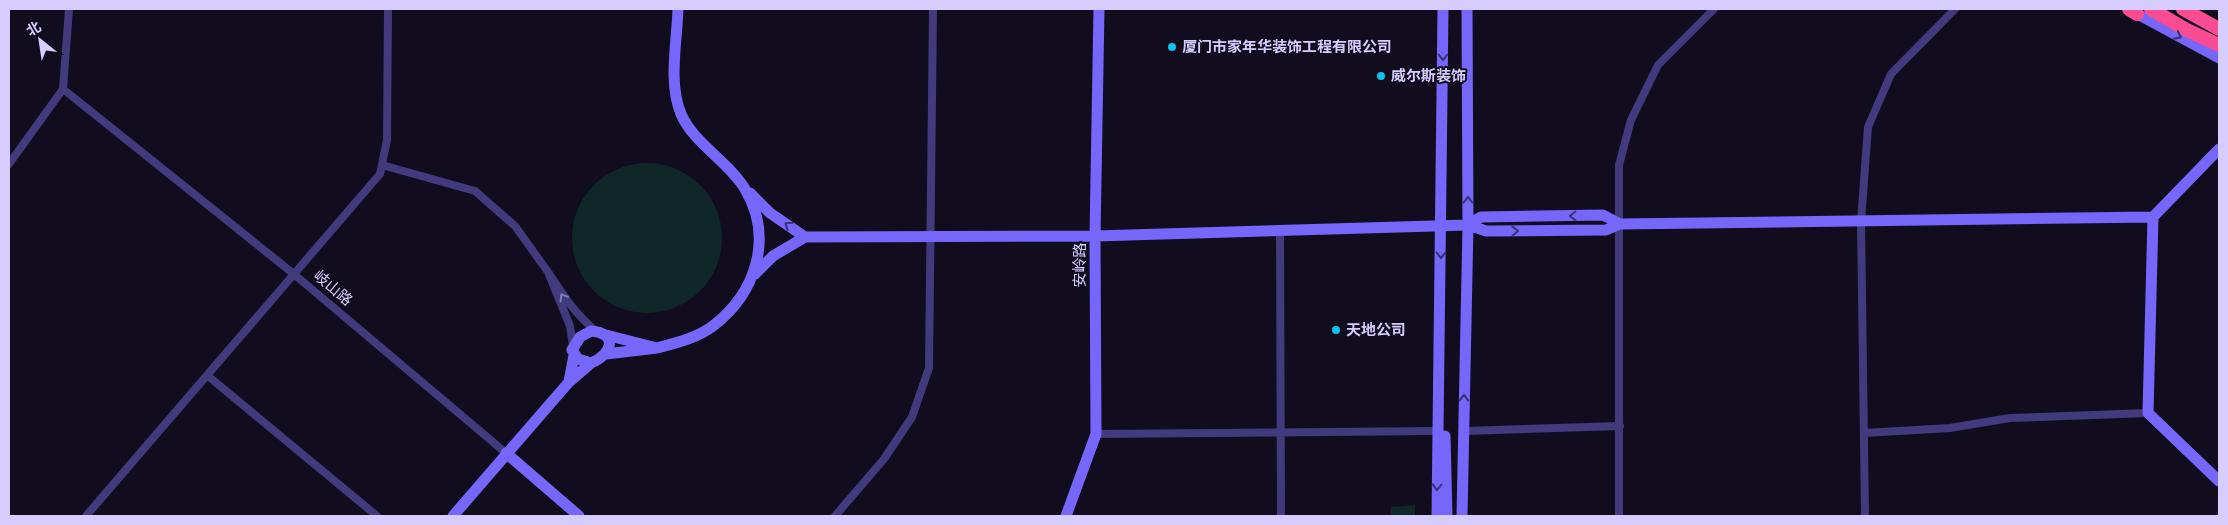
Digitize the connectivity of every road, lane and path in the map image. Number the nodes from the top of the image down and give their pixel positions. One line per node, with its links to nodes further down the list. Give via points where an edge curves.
1 (69, 9): 16 (street)
2 (388, 9): 19 (street, via 387,140)
3 (678, 9): 20 (main road, via 675,83 682,115 692,131)
4 (933, 9): 29 (street)
5 (1099, 9): 27 (main road, 安岭路)
6 (1443, 9): 25 (main road, one-way to 25)
7 (1467, 9): 24 (main road, one-way to 7)
8 (1714, 9): 23 (street, via 1658,65 1631,120 1619,166)
9 (1955, 9): 22 (street, via 1891,74 1868,127)
10 (2151, 9): 14 (highway)
11 (2183, 9): 13 (highway)
12 (2131, 10): 15 (main road, one-way to 15)
13 (2219, 29)
14 (2219, 45)
15 (2219, 58)
16 (63, 89): 18 (street); 32 (street, 岐山路)
17 (2219, 149): 21 (main road)
18 (9, 164)
19 (382, 165): 30 (street, via 475,191 515,226); 32 (street, via 380,174)
20 (745, 188): 28 (main road, one-way to 20, via 770,213); 31 (main road, via 754,209 759,240)
21 (2153, 217): 22 (main road); 41 (main road)
22 (1861, 221): 23 (main road); 46 (street)
23 (1620, 224): 24 (main road, via 1606,230 1486,232); 42 (street)
24 (1468, 225): 25 (main road); 43 (main road, one-way to 24)
25 (1441, 227): 26 (main road); 36 (main road, one-way to 36)
26 (1280, 231): 27 (main road); 44 (street)
27 (1095, 236): 29 (main road); 47 (main road, 安岭路)
28 (805, 237): 29 (main road); 31 (main road, via 773,256)
29 (932, 238): 54 (street, via 929,368 915,409 884,459)
30 (548, 272): 33 (street, one-way to 30, via 568,305); 35 (street, via 570,326)
31 (755, 274): 34 (main road, via 734,305 712,326 692,337)
32 (295, 275): 39 (street); 48 (street, 岐山路)
33 (599, 333): 34 (main road); 35 (main road, via 586,333); 37 (main road, via 610,344)
34 (656, 348): 37 (main road)
35 (574, 351): 38 (main road, via 578,359); 40 (main road)
36 (1441, 352): 45 (main road); 58 (main road)
37 (606, 354): 38 (main road)
38 (590, 363): 40 (main road)
39 (208, 376): 50 (street); 51 (street)
40 (569, 382): 48 (main road)
41 (2148, 413): 46 (street, via 2010,418 1950,428); 49 (main road)
42 (1620, 426): 43 (street); 60 (street)
43 (1464, 430): 59 (main road)
44 (1280, 431): 45 (street); 47 (street); 56 (street)
45 (1438, 431): 57 (main road, one-way to 57)
46 (1864, 433): 61 (street)
47 (1096, 434): 55 (main road, 安岭路)
48 (506, 454): 52 (main road); 53 (main road, 岐山路)
49 (2219, 481)
50 (86, 516)
51 (376, 516)
52 (453, 516)
53 (579, 516)
54 (835, 516)
55 (1066, 516)
56 (1281, 516)
57 (1437, 516)
58 (1447, 516)
59 (1462, 516)
60 (1619, 516)
61 (1865, 516)

